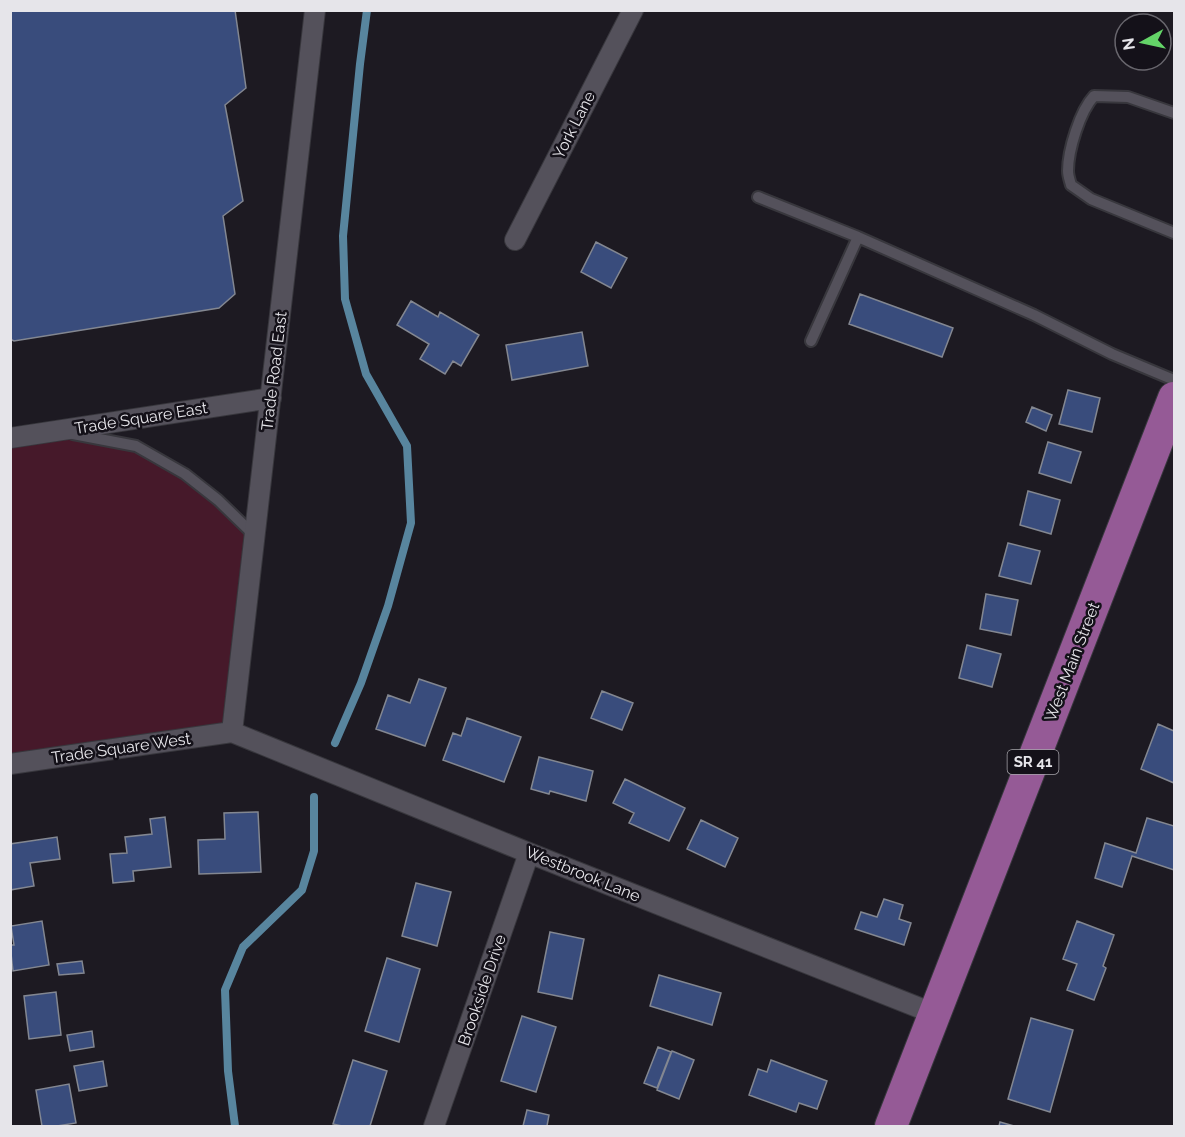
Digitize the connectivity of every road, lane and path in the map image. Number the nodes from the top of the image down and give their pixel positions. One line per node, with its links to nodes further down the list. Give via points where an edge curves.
1 (315, 10): 10 (street, Trade Road East)
2 (633, 10): 7 (street, York Lane)
3 (1174, 113): 5 (lane, via 1128,97 1094,96 1086,105 1073,141 1068,172 1071,185 1091,199)
4 (758, 197): 6 (lane)
5 (1174, 233)
6 (858, 237): 8 (lane); 9 (lane)
7 (515, 240)
8 (811, 341)
9 (1174, 380)
10 (271, 398): 12 (street, Trade Square East); 14 (street, Trade Road East)
11 (1174, 398): 18 (main road, West Main Street / SR 41)
12 (58, 431): 13 (street, Trade Square East); 14 (lane, via 136,446 185,474)
13 (10, 438)
14 (254, 535): 15 (street, Trade Road East)
15 (232, 732): 16 (street, Trade Square West); 17 (street, Westbrook Lane)
16 (10, 764)
17 (530, 853): 18 (street, Westbrook Lane); 19 (street, Brookside Drive)
18 (934, 1014): 20 (main road, West Main Street / SR 41)
19 (434, 1126)
20 (891, 1126)

